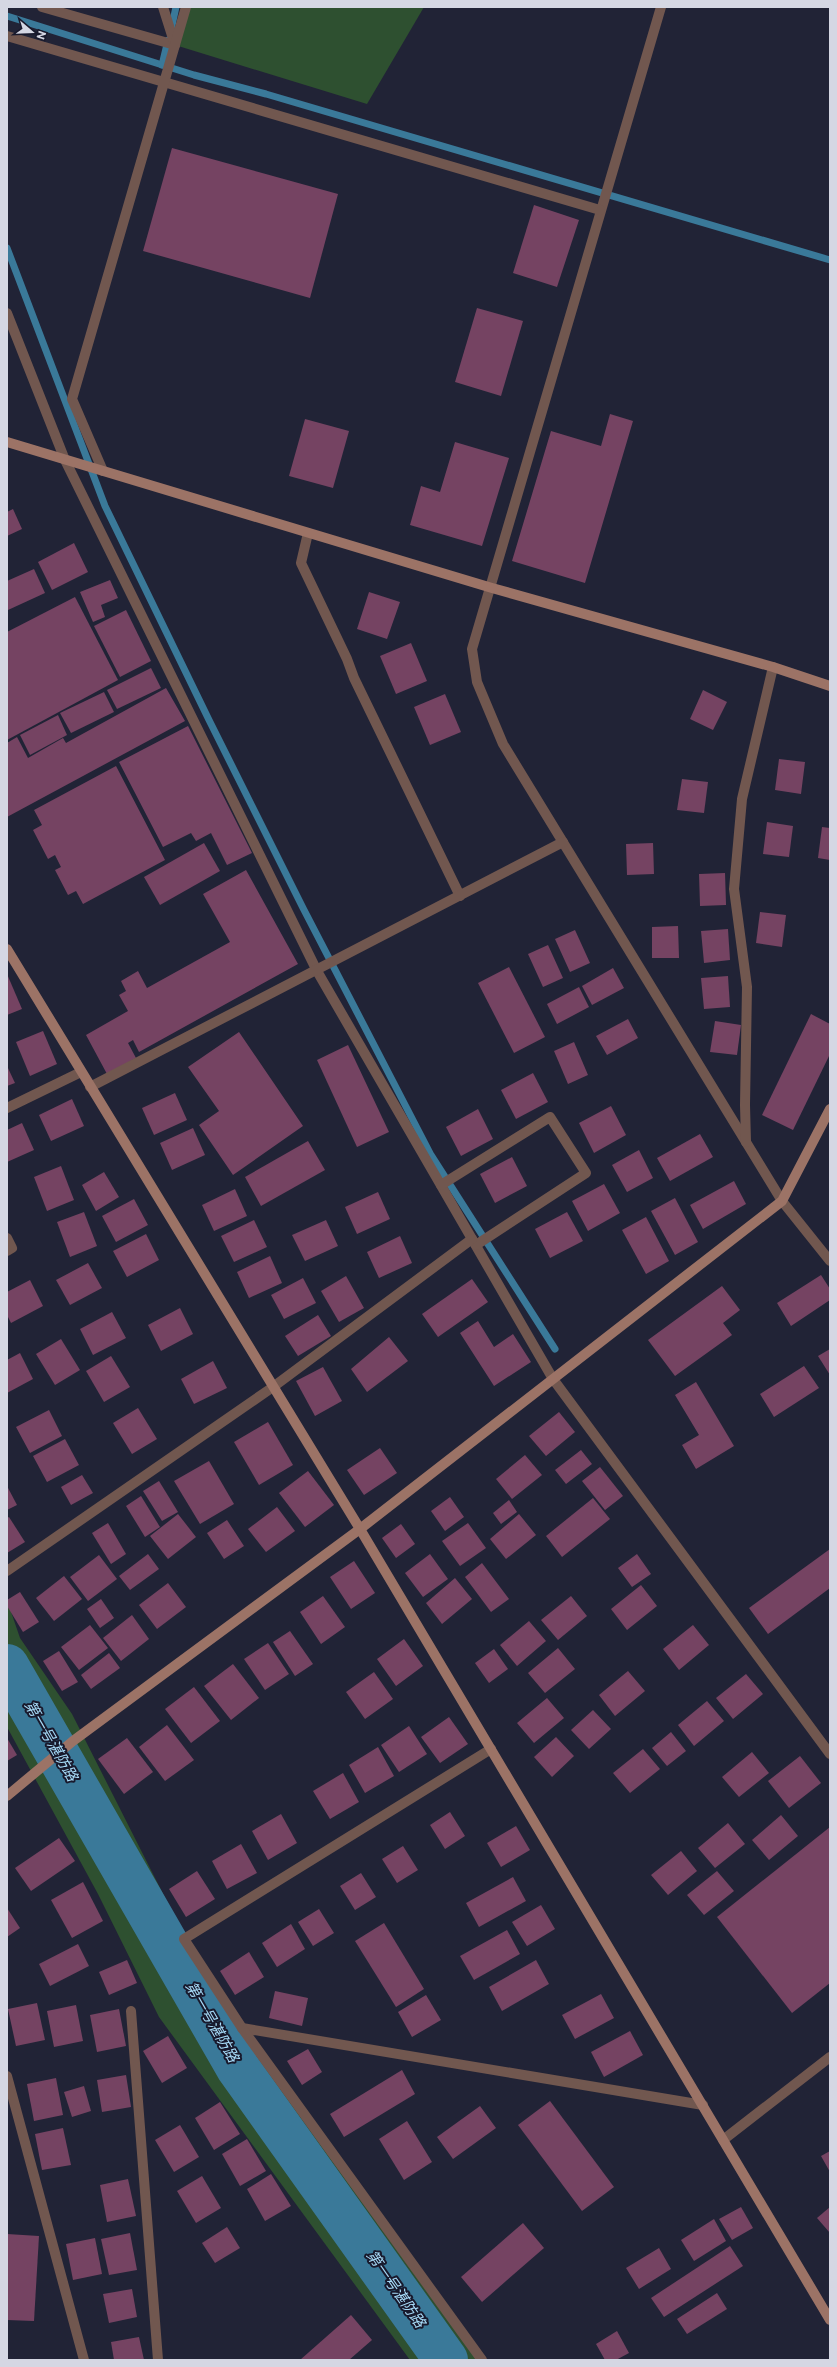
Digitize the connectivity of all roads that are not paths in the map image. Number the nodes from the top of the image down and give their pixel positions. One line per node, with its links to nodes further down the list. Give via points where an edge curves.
1 (42, 7): 6 (street)
2 (163, 7): 6 (street)
3 (186, 7): 6 (street)
4 (661, 7): 8 (street)
5 (7, 36): 7 (street)
6 (175, 45): 7 (street)
7 (164, 83): 8 (street); 12 (street, via 72,399)
8 (601, 210): 14 (street)
9 (7, 313): 11 (street)
10 (7, 442): 11 (street)
11 (66, 460): 12 (street); 20 (street)
12 (103, 471): 13 (street)
13 (308, 533): 14 (street); 18 (street, via 301,563)
14 (492, 588): 15 (street); 17 (street, via 472,649 476,682 503,744)
15 (774, 667): 16 (street); 25 (street, via 742,800 734,889 747,987)
16 (830, 686)
17 (562, 842): 18 (street); 25 (street)
18 (460, 896): 20 (street)
19 (7, 949): 21 (street)
20 (318, 970): 22 (street); 26 (street)
21 (81, 1072): 22 (street); 23 (street)
22 (90, 1087): 33 (street)
23 (7, 1108)
24 (830, 1109): 27 (street)
25 (746, 1143): 27 (street)
26 (442, 1185): 29 (street); 29 (street, via 550,1117 586,1173)
27 (782, 1201): 31 (street); 32 (street)
28 (7, 1238): 30 (street, via 12,1248)
29 (475, 1243): 32 (street); 33 (street)
30 (7, 1251)
31 (830, 1261)
32 (554, 1379): 34 (street); 37 (street)
33 (273, 1387): 34 (street); 35 (street)
34 (360, 1529): 36 (street); 38 (street, via 73,1741)
35 (7, 1571)
36 (491, 1749): 40 (street, via 184,1939); 43 (street)
37 (830, 1754)
38 (7, 1796)
39 (131, 2011): 47 (street)
40 (242, 2028): 43 (street); 48 (street)
41 (830, 2056): 44 (street)
42 (7, 2076): 46 (street)
43 (703, 2105): 44 (street)
44 (723, 2140): 45 (street)
45 (830, 2320)
46 (84, 2360)
47 (158, 2360)
48 (482, 2360)

